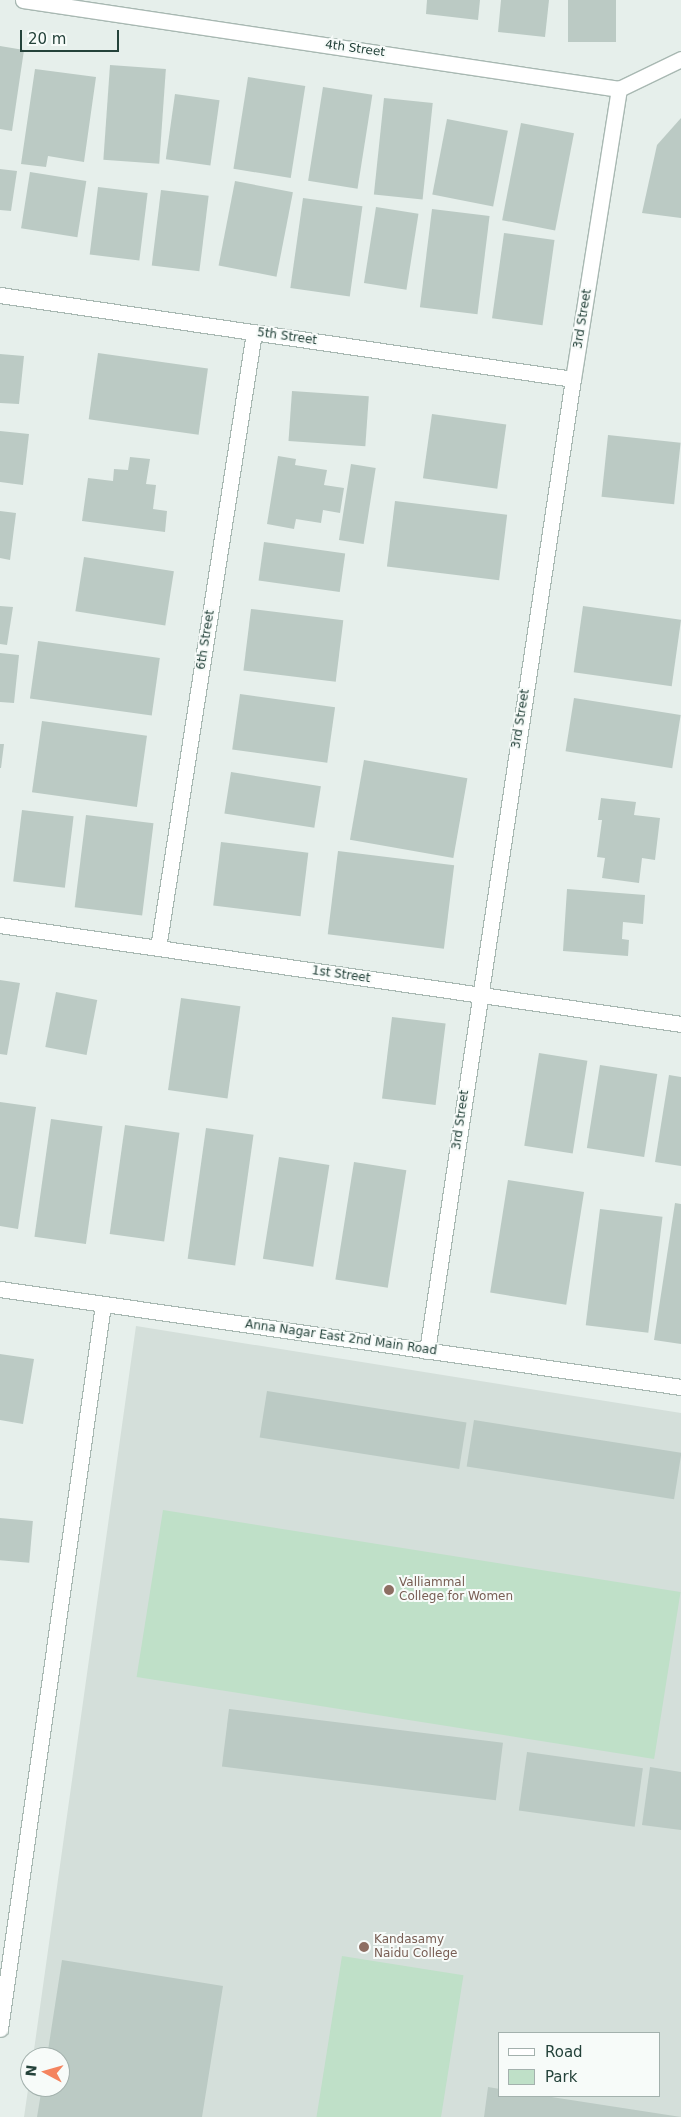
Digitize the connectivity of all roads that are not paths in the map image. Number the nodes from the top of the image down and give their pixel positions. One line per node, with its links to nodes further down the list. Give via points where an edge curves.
1 (23, 0): 3 (street, 4th Street)
2 (681, 59): 3 (street)
3 (619, 89): 6 (street, 3rd Street)
4 (0, 295): 5 (street, 5th Street)
5 (254, 332): 6 (street, 5th Street); 8 (street, 6th Street)
6 (573, 379): 9 (street, 3rd Street)
7 (0, 925): 8 (street, 1st Street)
8 (158, 948): 9 (street, 1st Street)
9 (480, 995): 10 (street, 1st Street); 13 (street, 3rd Street)
10 (681, 1024)
11 (0, 1289): 12 (street, Anna Nagar East 2nd Main Road)
12 (103, 1304): 13 (street, Anna Nagar East 2nd Main Road); 15 (street)
13 (427, 1351): 14 (street, Anna Nagar East 2nd Main Road)
14 (681, 1387)
15 (0, 2029)

